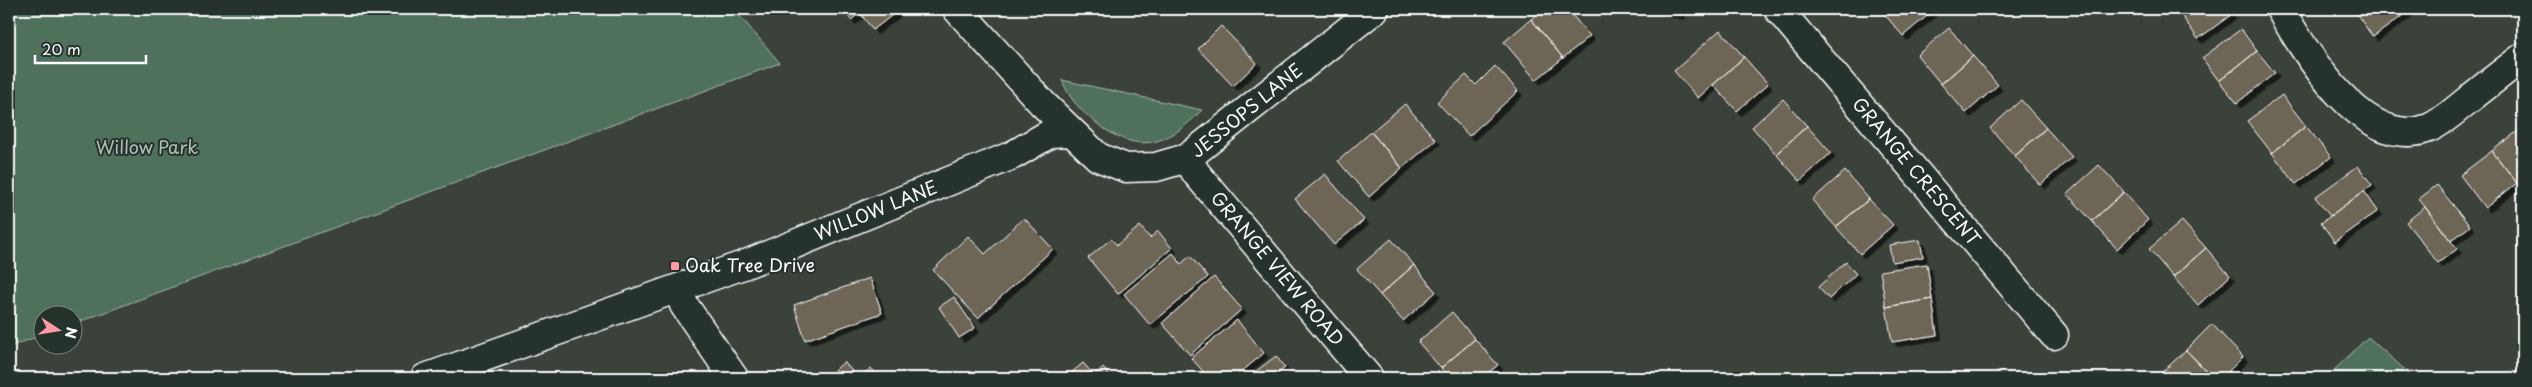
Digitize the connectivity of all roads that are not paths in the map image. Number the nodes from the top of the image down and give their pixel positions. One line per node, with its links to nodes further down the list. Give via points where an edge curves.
1 (957, 9): 6 (street, JESSOPS LANE)
2 (1375, 9): 7 (street, JESSOPS LANE)
3 (1778, 9): 9 (street, GRANGE CRESCENT)
4 (2280, 9): 5 (street, via 2301,46 2332,86 2379,126 2402,133 2429,128)
5 (2523, 56)
6 (1070, 132): 7 (street, JESSOPS LANE, via 1098,157 1126,168 1156,167); 8 (street, WILLOW LANE, via 1051,133 1013,155)
7 (1187, 158): 12 (street, GRANGE VIEW ROAD)
8 (678, 289): 10 (street, WILLOW LANE); 11 (street, via 684,305)
9 (2054, 336)
10 (425, 378)
11 (734, 378)
12 (1368, 378)

